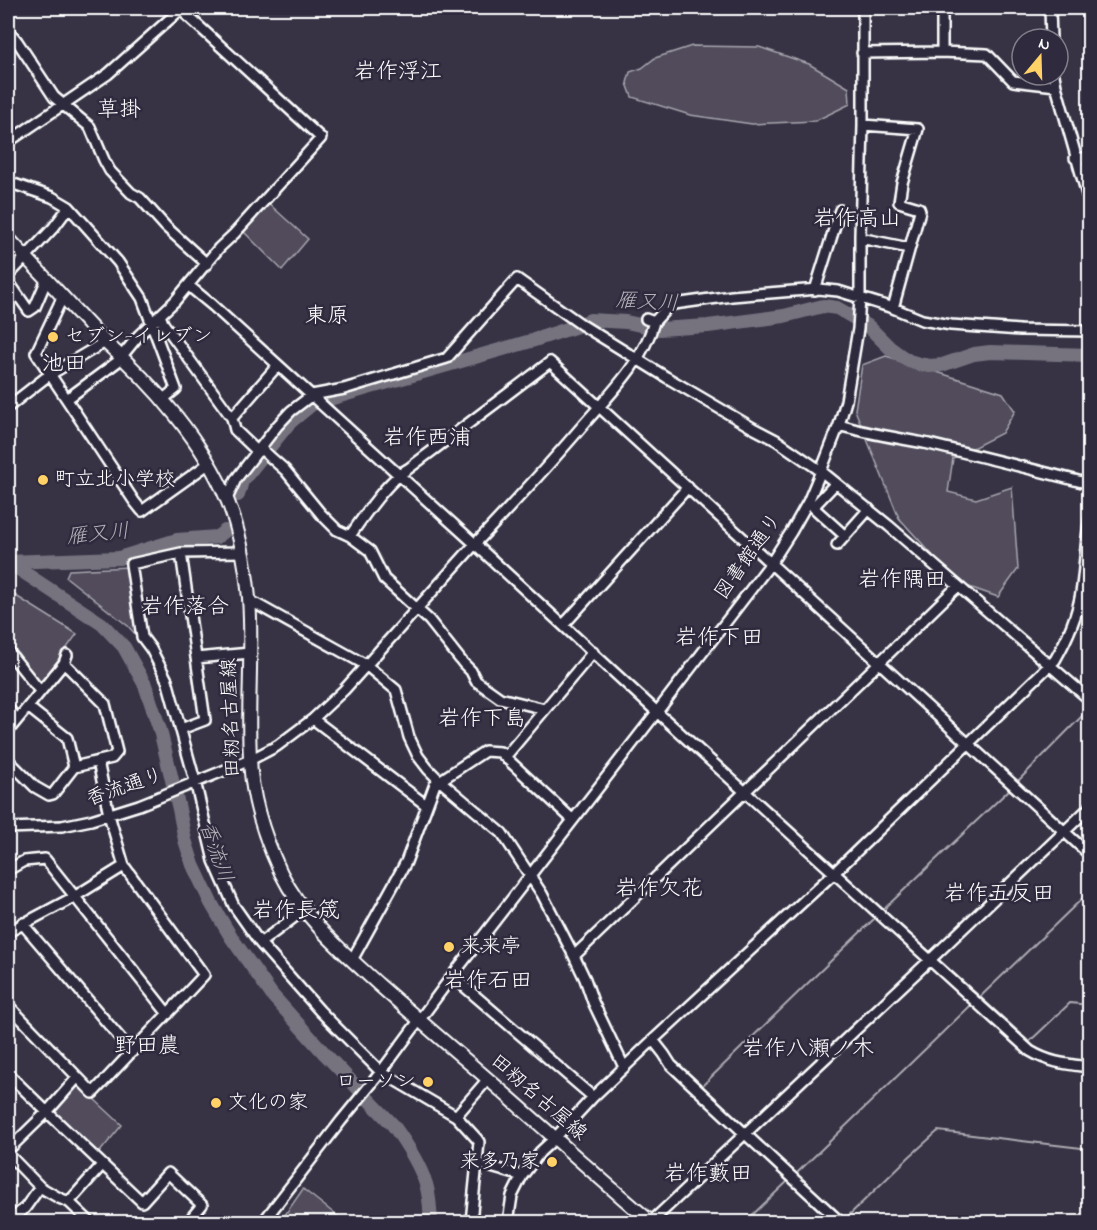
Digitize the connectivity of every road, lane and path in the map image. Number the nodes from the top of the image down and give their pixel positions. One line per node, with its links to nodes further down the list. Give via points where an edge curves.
1 (180, 8): 11 (street, via 108,74); 24 (street, via 321,138)
2 (863, 8): 8 (street, 図書館通り)
3 (942, 8): 7 (street)
4 (1050, 8): 5 (street)
5 (1051, 27)
6 (8, 30): 11 (street)
7 (942, 52): 8 (street); 9 (street, via 987,54)
8 (862, 53): 12 (street, 図書館通り)
9 (1010, 78)
10 (1056, 87): 14 (street)
11 (62, 105): 13 (street); 24 (street, via 90,127 107,165 131,193)
12 (863, 125): 21 (street, 図書館通り); 22 (street, via 918,129 899,202 920,211)
13 (8, 142)
14 (1076, 158): 15 (street); 17 (street)
15 (1089, 158)
16 (8, 182): 18 (street)
17 (1089, 205)
18 (69, 207): 23 (street); 34 (street, via 118,262 142,298)
19 (840, 210): 29 (street)
20 (8, 238): 23 (main road, 田籾名古屋線)
21 (860, 238): 22 (street); 31 (street, 図書館通り)
22 (909, 248): 32 (street)
23 (25, 256): 25 (street); 26 (main road, 田籾名古屋線)
24 (207, 264): 28 (street)
25 (8, 276)
26 (47, 279): 27 (street, via 35,307 29,311); 30 (main road, 田籾名古屋線)
27 (8, 281)
28 (189, 285): 33 (street); 39 (street)
29 (815, 290): 31 (street, via 838,291); 38 (street, 香流通り, via 674,304 651,324 649,338)
30 (63, 296): 36 (main road, 田籾名古屋線); 40 (street, via 36,353)
31 (860, 298): 32 (street); 47 (street, 図書館通り, via 850,378)
32 (893, 308): 35 (street, via 922,320 951,325)
33 (160, 315): 34 (street); 46 (street)
34 (151, 324): 37 (street); 43 (street, via 176,389)
35 (1089, 331)
36 (105, 342): 37 (main road, 田籾名古屋線); 40 (street)
37 (121, 356): 42 (street); 43 (main road, 田籾名古屋線)
38 (637, 359): 41 (street, via 579,324 517,279 447,358); 44 (street, 香流通り); 50 (street)
39 (278, 365): 41 (street); 46 (street)
40 (49, 375): 42 (street); 45 (street)
41 (312, 396): 48 (street, via 284,419); 51 (street)
42 (67, 399): 49 (street, via 142,511)
43 (162, 400): 49 (main road, 田籾名古屋線, via 191,435)
44 (600, 406): 51 (street, via 550,362); 54 (street); 60 (street, 香流通り)
45 (8, 407)
46 (232, 418): 48 (street, via 235,430)
47 (839, 425): 50 (street, 図書館通り); 53 (street)
48 (260, 450): 55 (street, via 236,478); 58 (street, via 285,470 337,530)
49 (208, 464): 55 (main road, 田籾名古屋線)
50 (822, 471): 52 (street); 64 (street, 図書館通り)
51 (398, 475): 58 (street); 60 (street)
52 (836, 483): 56 (street); 59 (street, via 814,508)
53 (1089, 484)
54 (688, 487): 64 (street); 68 (street)
55 (227, 499): 62 (main road, 田籾名古屋線)
56 (869, 509): 59 (street); 65 (street)
57 (1089, 521): 75 (street, via 1075,618)
58 (350, 536): 67 (street, via 370,550 384,579)
59 (845, 536): 61 (street)
60 (475, 544): 67 (street, 香流通り); 68 (street)
61 (837, 545)
62 (242, 552): 63 (street); 66 (main road, 田籾名古屋線)
63 (181, 553): 72 (street); 84 (street, via 131,564 142,637 167,680)
64 (771, 563): 73 (street); 81 (street, 図書館通り)
65 (958, 586): 73 (street); 75 (street)
66 (249, 600): 71 (main road, 田籾名古屋線); 74 (street)
67 (418, 609): 74 (street, 香流通り); 80 (street, via 476,681 500,698)
68 (563, 625): 70 (street)
69 (8, 651): 76 (street)
70 (593, 652): 80 (street); 81 (street)
71 (250, 653): 72 (street); 89 (main road, 田籾名古屋線)
72 (196, 658): 84 (street, via 205,720)
73 (879, 663): 86 (street); 94 (street)
74 (366, 665): 82 (street, 香流通り); 92 (street, via 396,690 413,748)
75 (1050, 665): 77 (street); 86 (street)
76 (40, 691): 78 (street); 90 (street, via 66,659 105,704 117,752 112,758)
77 (1089, 700)
78 (28, 707): 83 (street); 91 (street, via 67,738)
79 (8, 708): 83 (street)
80 (545, 708): 87 (street)
81 (657, 712): 94 (street); 98 (street, 図書館通り)
82 (312, 719): 89 (street, 香流通り, via 277,746); 95 (street)
83 (17, 720): 85 (street)
84 (181, 729): 93 (street)
85 (8, 731)
86 (968, 744): 100 (street); 104 (street)
87 (505, 757): 92 (street, via 500,752 484,751); 98 (street)
88 (8, 760): 91 (street, via 35,787 49,795)
89 (249, 760): 93 (street, 香流通り); 107 (main road, 田籾名古屋線, via 262,826 282,874)
90 (98, 761): 91 (street); 97 (street)
91 (74, 767)
92 (439, 780): 95 (street); 105 (street, via 502,833)
93 (193, 782): 97 (street, 香流通り); 110 (street, via 214,861 234,906)
94 (745, 792): 104 (street); 111 (street)
95 (426, 805): 112 (street, via 406,862)
96 (1089, 807): 100 (street)
97 (109, 815): 99 (street, 香流通り, via 62,826); 102 (street)
98 (573, 820): 105 (street, 図書館通り)
99 (8, 828)
100 (1064, 831): 101 (street); 113 (street)
101 (1089, 855)
102 (123, 866): 106 (street); 116 (street, via 204,975)
103 (8, 870): 106 (street, via 24,861 45,859)
104 (834, 873): 113 (street); 118 (street)
105 (530, 877): 111 (street); 114 (street, 図書館通り)
106 (74, 897): 108 (street); 116 (street)
107 (304, 910): 110 (street); 112 (main road, 田籾名古屋線)
108 (22, 923): 109 (street); 119 (street)
109 (8, 932)
110 (260, 943): 122 (street)
111 (574, 956): 120 (street)
112 (352, 960): 117 (main road, 田籾名古屋線)
113 (930, 960): 121 (street, via 1030,1051 1043,1059); 129 (street)
114 (453, 976): 117 (street, 図書館通り); 126 (street)
115 (8, 1005): 124 (street)
116 (168, 1014): 119 (street)
117 (420, 1021): 122 (street, 図書館通り); 125 (main road, 田籾名古屋線)
118 (652, 1040): 120 (street); 129 (street, via 671,1065)
119 (132, 1052): 124 (street, via 93,1093)
120 (624, 1067): 126 (street)
121 (1089, 1067)
122 (381, 1072): 128 (street); 142 (street, 図書館通り)
123 (8, 1074): 127 (street)
124 (77, 1078): 127 (street)
125 (488, 1079): 128 (street); 130 (main road, 田籾名古屋線)
126 (593, 1097): 130 (street)
127 (47, 1112): 131 (street); 133 (street)
128 (456, 1116): 132 (street, via 479,1142)
129 (745, 1133): 137 (street); 139 (street)
130 (554, 1139): 134 (street); 139 (main road, 田籾名古屋線)
131 (8, 1152): 135 (street)
132 (477, 1163): 134 (street); 143 (street)
133 (102, 1165): 136 (street); 141 (street, via 142,1202 168,1173 202,1205)
134 (522, 1176): 144 (street, via 512,1196)
135 (40, 1187): 136 (street); 138 (street)
136 (69, 1202): 140 (street)
137 (837, 1219)
138 (12, 1221)
139 (646, 1221)
140 (90, 1222)
141 (188, 1222)
142 (263, 1222)
143 (471, 1222)
144 (508, 1222)

